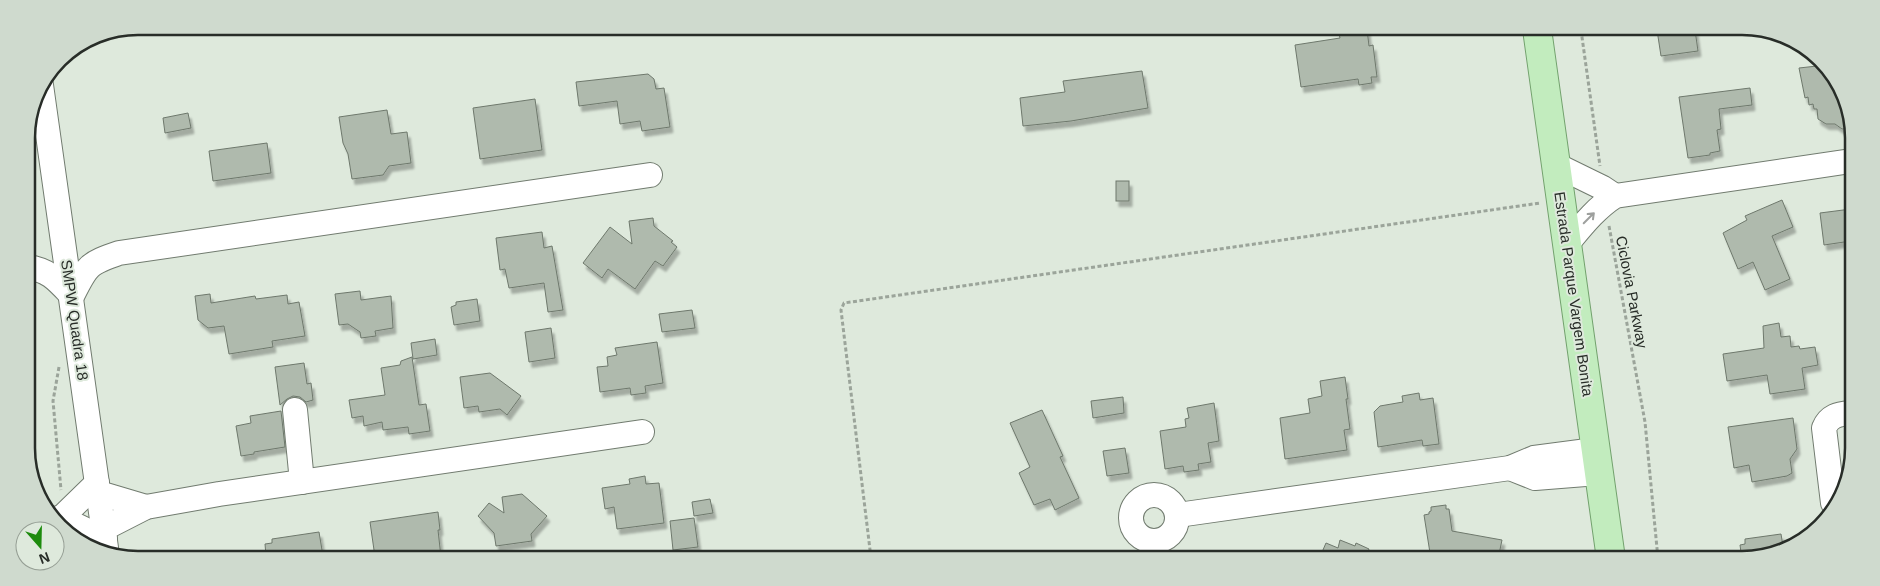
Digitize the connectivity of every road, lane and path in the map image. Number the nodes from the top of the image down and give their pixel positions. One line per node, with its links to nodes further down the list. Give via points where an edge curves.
1 (1538, 35): 5 (main road, Estrada Parque Vargem Bonita)
2 (1581, 35): 7 (path, Ciclovia Parkway)
3 (44, 97): 11 (street, SMPW Quadra 18)
4 (1845, 161): 7 (street)
5 (1556, 165): 7 (street); 8 (main road, Estrada Parque Vargem Bonita)
6 (650, 175): 11 (street, via 120,253 96,261 84,272)
7 (1608, 195): 9 (street, one-way to 7); 28 (path, Ciclovia Parkway, via 1610,237 1645,422)
8 (1560, 200): 9 (main road, Estrada Parque Vargem Bonita); 26 (path, via 844,303 841,310)
9 (1567, 244): 16 (main road, Estrada Parque Vargem Bonita)
10 (35, 268): 11 (street, via 50,274)
11 (72, 296): 18 (street, SMPW Quadra 18)
12 (60, 360): 21 (path, via 53,401)
13 (295, 410): 17 (street)
14 (1845, 413): 19 (street, via 1833,416 1824,428)
15 (642, 432): 17 (street)
16 (1597, 462): 22 (street, via 1534,458 1510,468); 27 (main road, Estrada Parque Vargem Bonita)
17 (302, 482): 20 (street)
18 (98, 488): 20 (street); 23 (street); 25 (street, SMPW Quadra 18)
19 (1832, 497)
20 (146, 507): 25 (street)
21 (59, 513)
22 (1178, 515)
23 (61, 516)
24 (67, 522): 25 (street)
25 (105, 541)
26 (870, 551)
27 (1610, 551)
28 (1657, 551)

